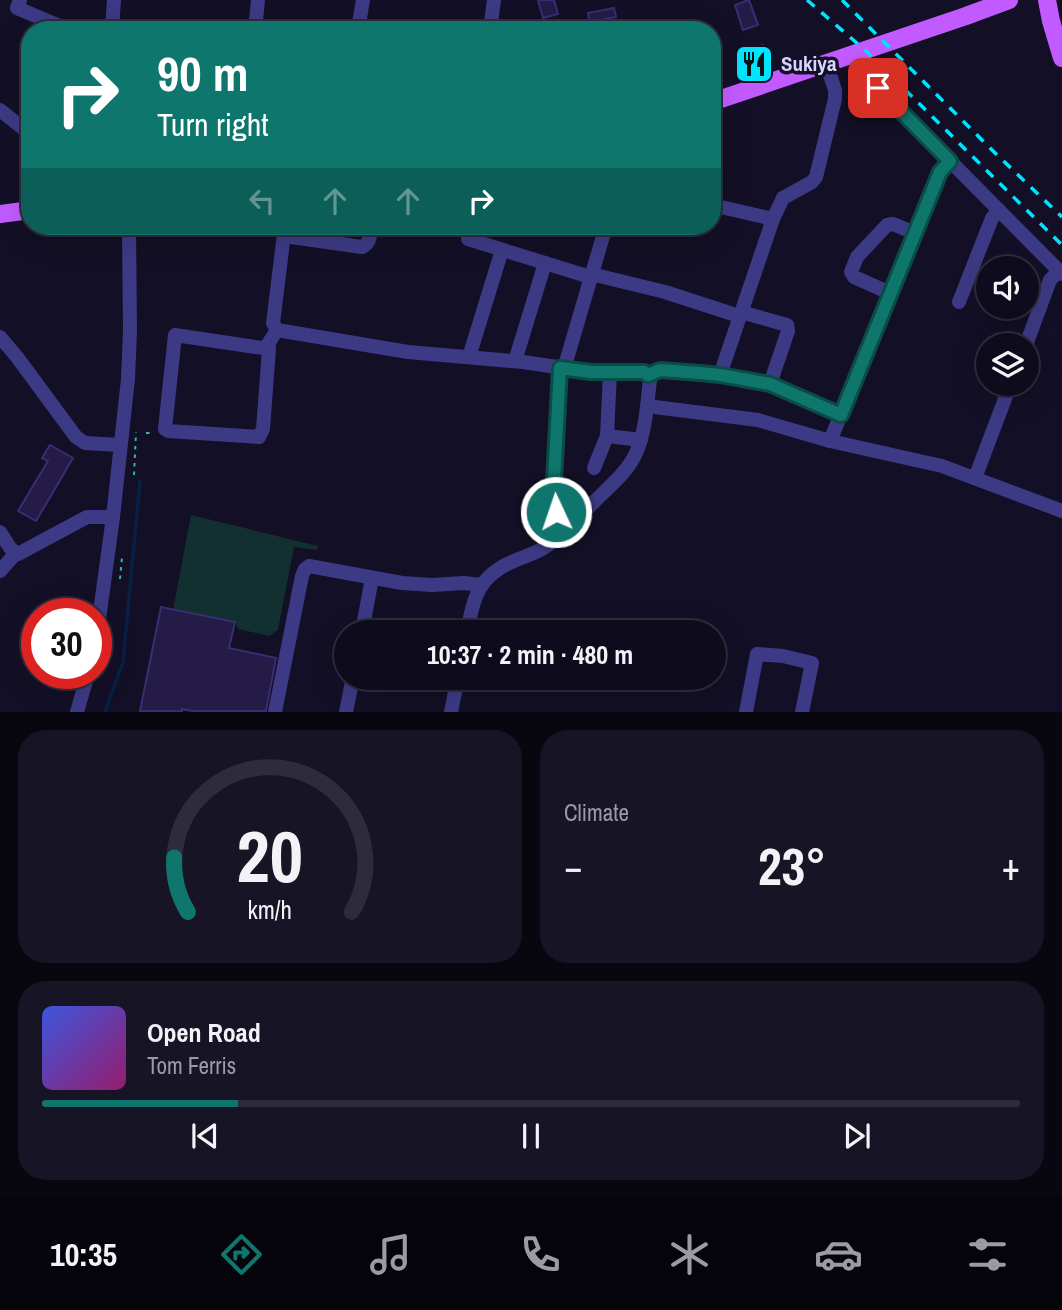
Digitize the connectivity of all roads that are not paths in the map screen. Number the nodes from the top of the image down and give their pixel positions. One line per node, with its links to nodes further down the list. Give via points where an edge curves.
1 (111, 0): 9 (street)
2 (258, 0): 10 (street)
3 (363, 0): 11 (street)
4 (494, 0): 12 (street)
5 (1009, 0): 13 (main road)
6 (1047, 0): 14 (main road)
7 (18, 4): 8 (street)
8 (51, 21)
9 (112, 21)
10 (256, 21)
11 (360, 21)
12 (491, 21)
13 (851, 55): 15 (main road); 19 (street, via 860,70)
14 (1062, 58)
15 (826, 63): 16 (main road); 24 (street, via 835,99 816,177 783,198)
16 (721, 99)
17 (0, 110): 18 (street)
18 (21, 127)
19 (950, 161): 21 (street); 25 (street, via 941,170)
20 (721, 207): 24 (street)
21 (999, 210): 34 (street); 37 (street)
22 (21, 211): 23 (main road)
23 (0, 214)
24 (773, 219): 38 (street)
25 (915, 233): 36 (street); 36 (street, via 887,225 857,257 854,277)
26 (129, 235): 56 (street, via 131,331)
27 (284, 235): 39 (street, via 273,323)
28 (304, 235): 29 (street, via 362,247)
29 (370, 235)
30 (603, 235): 35 (street)
31 (468, 239): 32 (street)
32 (502, 250): 33 (street); 43 (street)
33 (545, 263): 35 (street); 44 (street)
34 (1060, 273): 40 (street, via 1050,280)
35 (590, 275): 38 (street); 45 (street, via 566,362)
36 (890, 293): 52 (street)
37 (959, 302)
38 (740, 314): 48 (street); 49 (street, via 787,325)
39 (277, 330): 42 (street); 43 (street, via 408,352)
40 (1030, 333)
41 (0, 337): 56 (street, via 76,437 85,443)
42 (269, 349): 42 (street, via 259,438 165,429 175,335)
43 (469, 357): 44 (street)
44 (514, 361): 45 (street)
45 (558, 368): 46 (street); 60 (street)
46 (610, 372): 47 (street); 53 (street)
47 (648, 375): 48 (street, via 660,370); 51 (street)
48 (720, 375): 49 (street)
49 (770, 384): 52 (street)
50 (1007, 396): 58 (street)
51 (647, 406): 54 (street); 55 (street, via 744,417)
52 (841, 415): 55 (street)
53 (607, 436): 54 (street); 57 (street)
54 (641, 440): 66 (street, via 623,473 548,545 501,566)
55 (830, 441): 58 (street)
56 (121, 445): 61 (street)
57 (594, 468)
58 (975, 478): 59 (street)
59 (1062, 511)
60 (556, 512)
61 (113, 517): 63 (street, via 87,517); 67 (street)
62 (0, 532): 63 (street)
63 (16, 553): 64 (street)
64 (0, 571)
65 (372, 578): 66 (street); 68 (street); 74 (street, via 314,566 305,569)
66 (481, 585): 69 (street)
67 (102, 598)
68 (364, 620)
69 (470, 620)
70 (84, 689): 73 (street)
71 (350, 690): 75 (street)
72 (455, 690): 76 (street)
73 (77, 712)
74 (275, 712)
75 (346, 712)
76 (451, 712)
77 (746, 712): 78 (street, via 757,654 811,663)
78 (802, 712)

